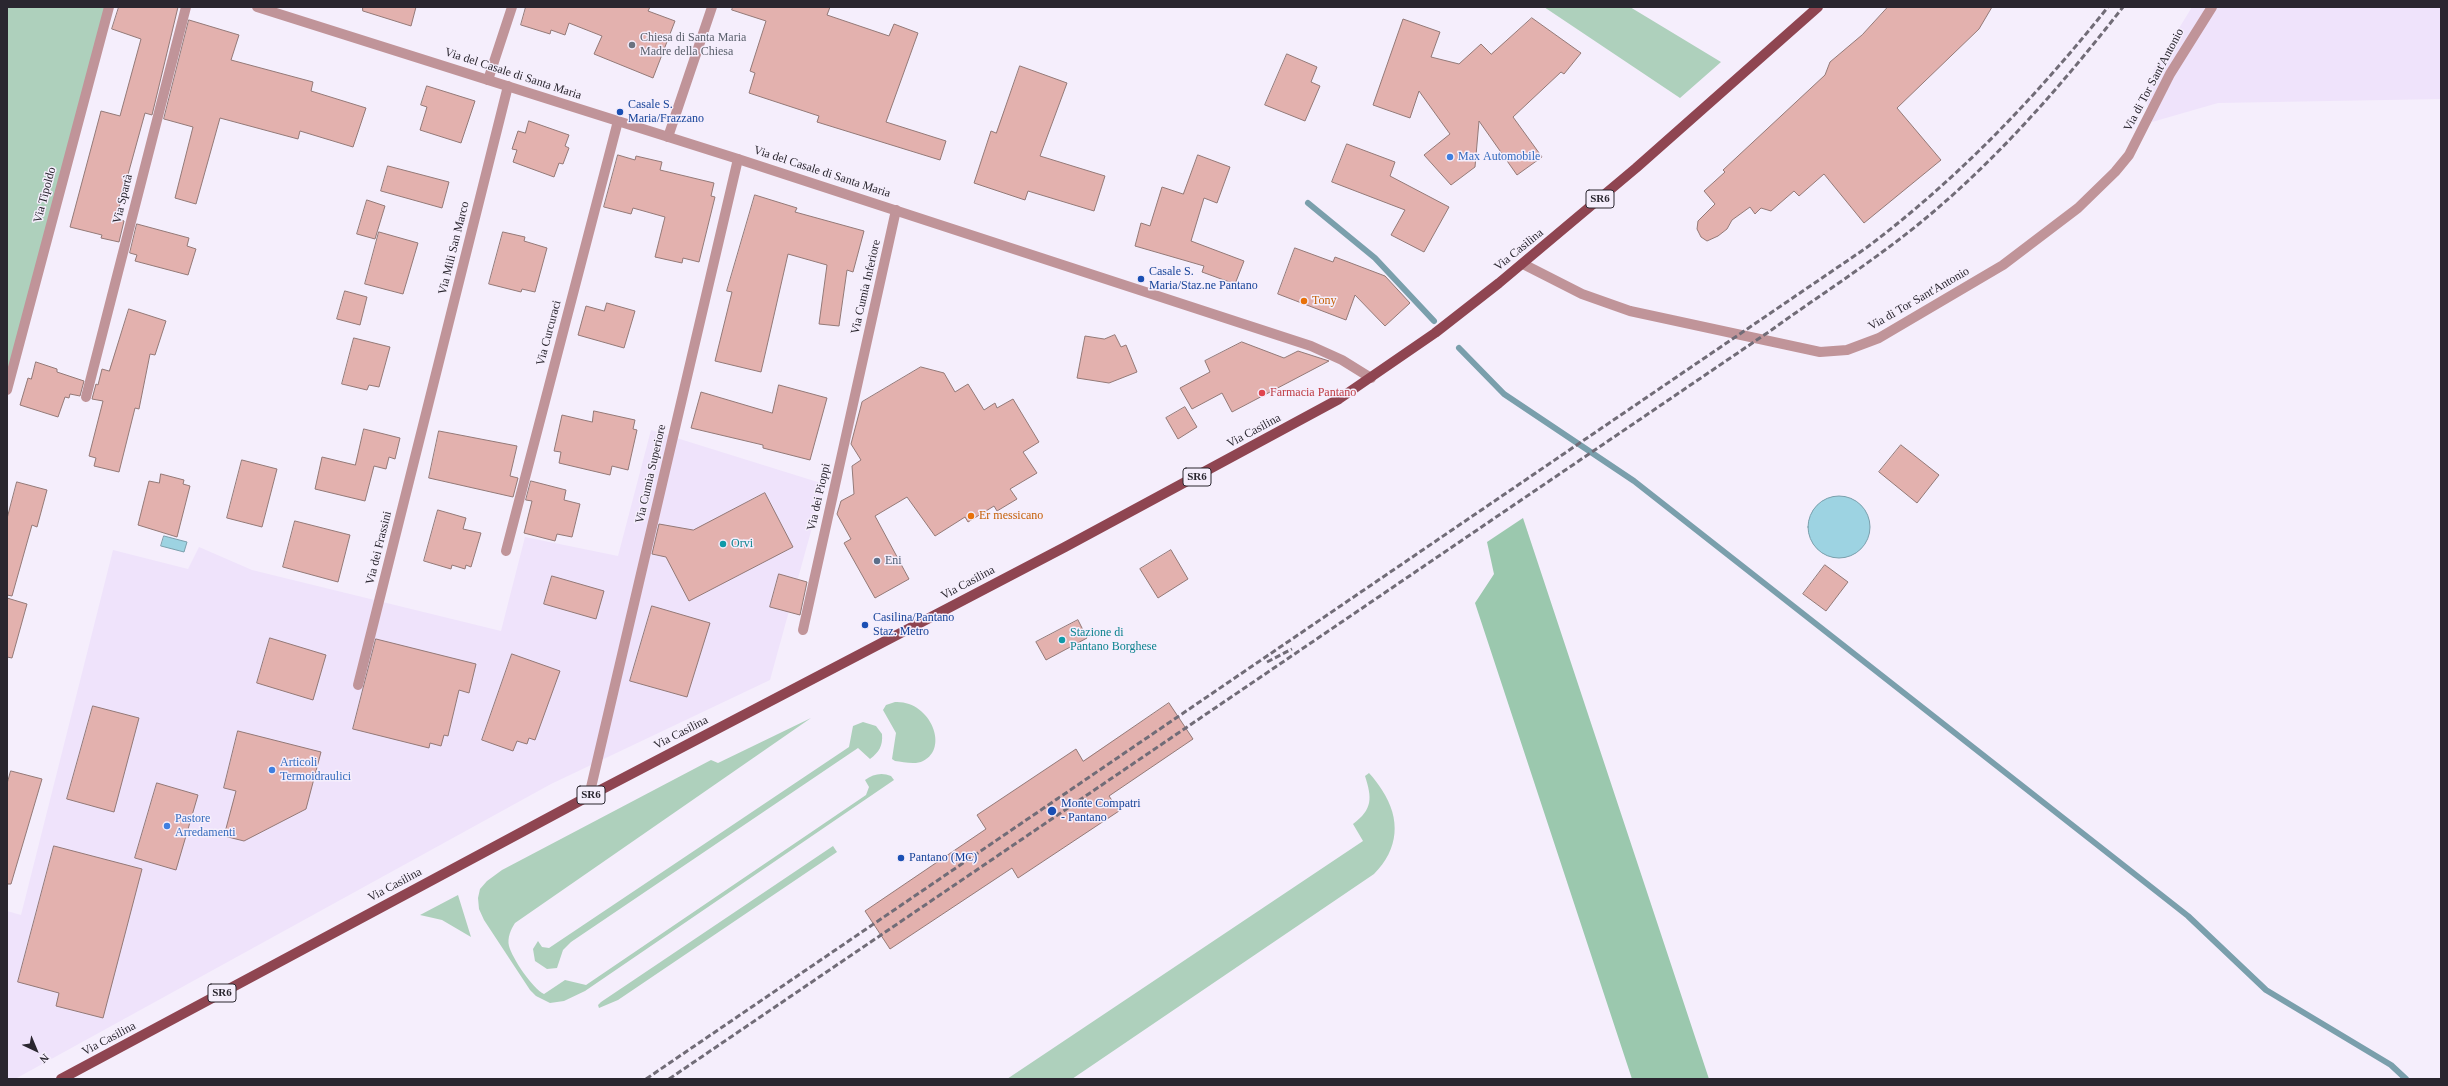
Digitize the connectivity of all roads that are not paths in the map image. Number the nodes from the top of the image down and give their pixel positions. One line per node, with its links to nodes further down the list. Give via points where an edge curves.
1 (109, 7): 17 (street, Via Tipoldo)
2 (186, 7): 18 (street, Via Spartà)
3 (257, 7): 8 (street, Via del Casale di Santa Maria)
4 (512, 7): 8 (street)
5 (712, 7): 11 (street)
6 (1818, 7): 14 (main road, Via Casilina / SR6)
7 (2212, 7): 14 (street, Via di Tor Sant'Antonio, via 2170,74 2129,155 2112,175 2066,218 2011,260 1868,343 1847,350 1820,352 1650,316 1591,298)
8 (488, 80): 9 (street, Via del Casale di Santa Maria)
9 (508, 86): 10 (street, Via del Casale di Santa Maria); 19 (street, Via Mili San Marco)
10 (618, 121): 11 (street, Via del Casale di Santa Maria); 20 (street, Via Curcuraci)
11 (668, 137): 12 (street, Via del Casale di Santa Maria)
12 (738, 159): 13 (street, Via del Casale di Santa Maria); 23 (street, Via Cumia Superiore)
13 (896, 210): 15 (street, Via Cumia Inferiore); 16 (street, Via del Casale di Santa Maria, via 1311,346)
14 (1523, 264): 16 (main road, Via Casilina / SR6, via 1451,321)
15 (861, 369): 21 (street, Via dei Pioppi)
16 (1372, 378): 23 (main road, Via Casilina / SR6, via 1296,424)
17 (7, 390)
18 (86, 397)
19 (425, 417): 22 (street, Via dei Frassini)
20 (506, 551)
21 (803, 630)
22 (358, 685)
23 (589, 796): 24 (main road, Via Casilina / SR6)
24 (61, 1079)

